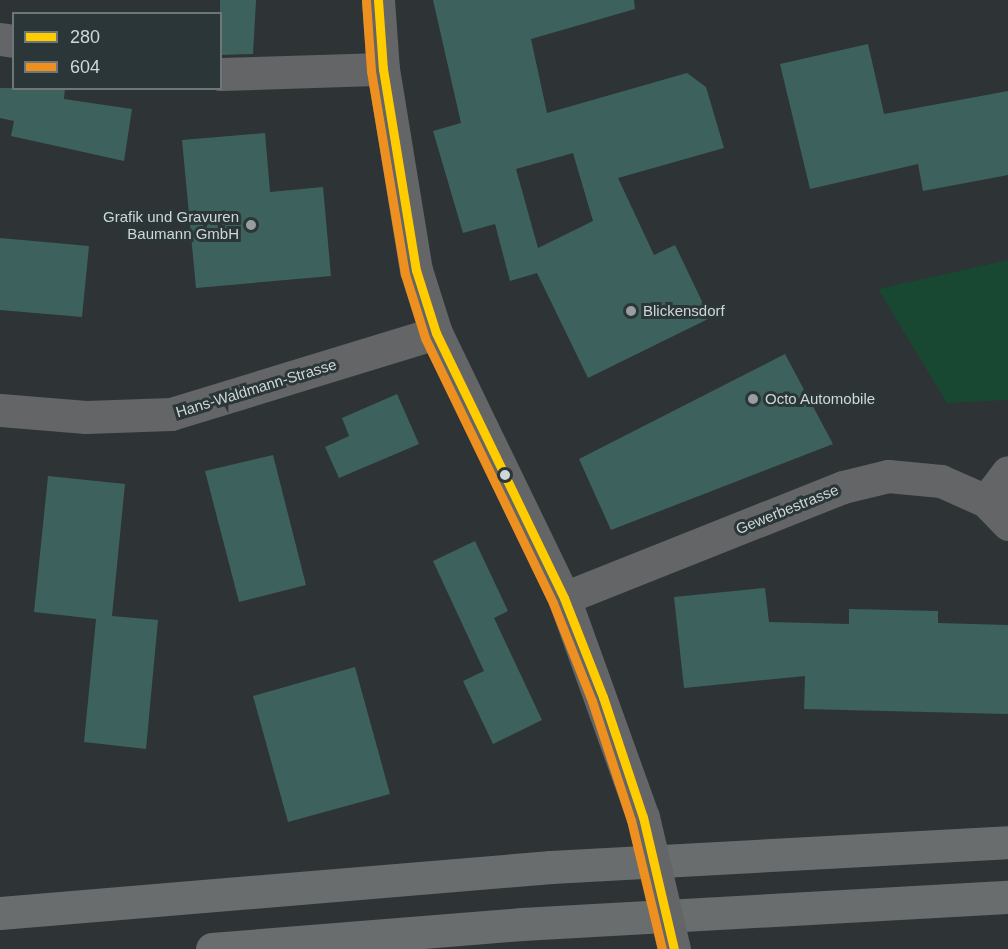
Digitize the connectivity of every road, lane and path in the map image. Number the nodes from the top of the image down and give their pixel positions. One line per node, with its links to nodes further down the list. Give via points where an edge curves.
1 (378, 0): 2 (street)
2 (383, 69): 3 (street); 4 (street, via 416,270)
3 (222, 74)
4 (436, 333): 5 (street, Hans-Waldmann-Strasse, via 171,414 86,417); 8 (street)
5 (0, 410)
6 (1008, 472): 7 (street)
7 (997, 512): 8 (street, Gewerbestrasse, via 941,481 888,476 843,487)
8 (564, 598): 13 (street, bridge, via 643,817)
9 (1008, 842): 11 (highway, via 551,867)
10 (1008, 897): 12 (highway, via 534,924)
11 (0, 913)
12 (212, 949)
13 (674, 949)

